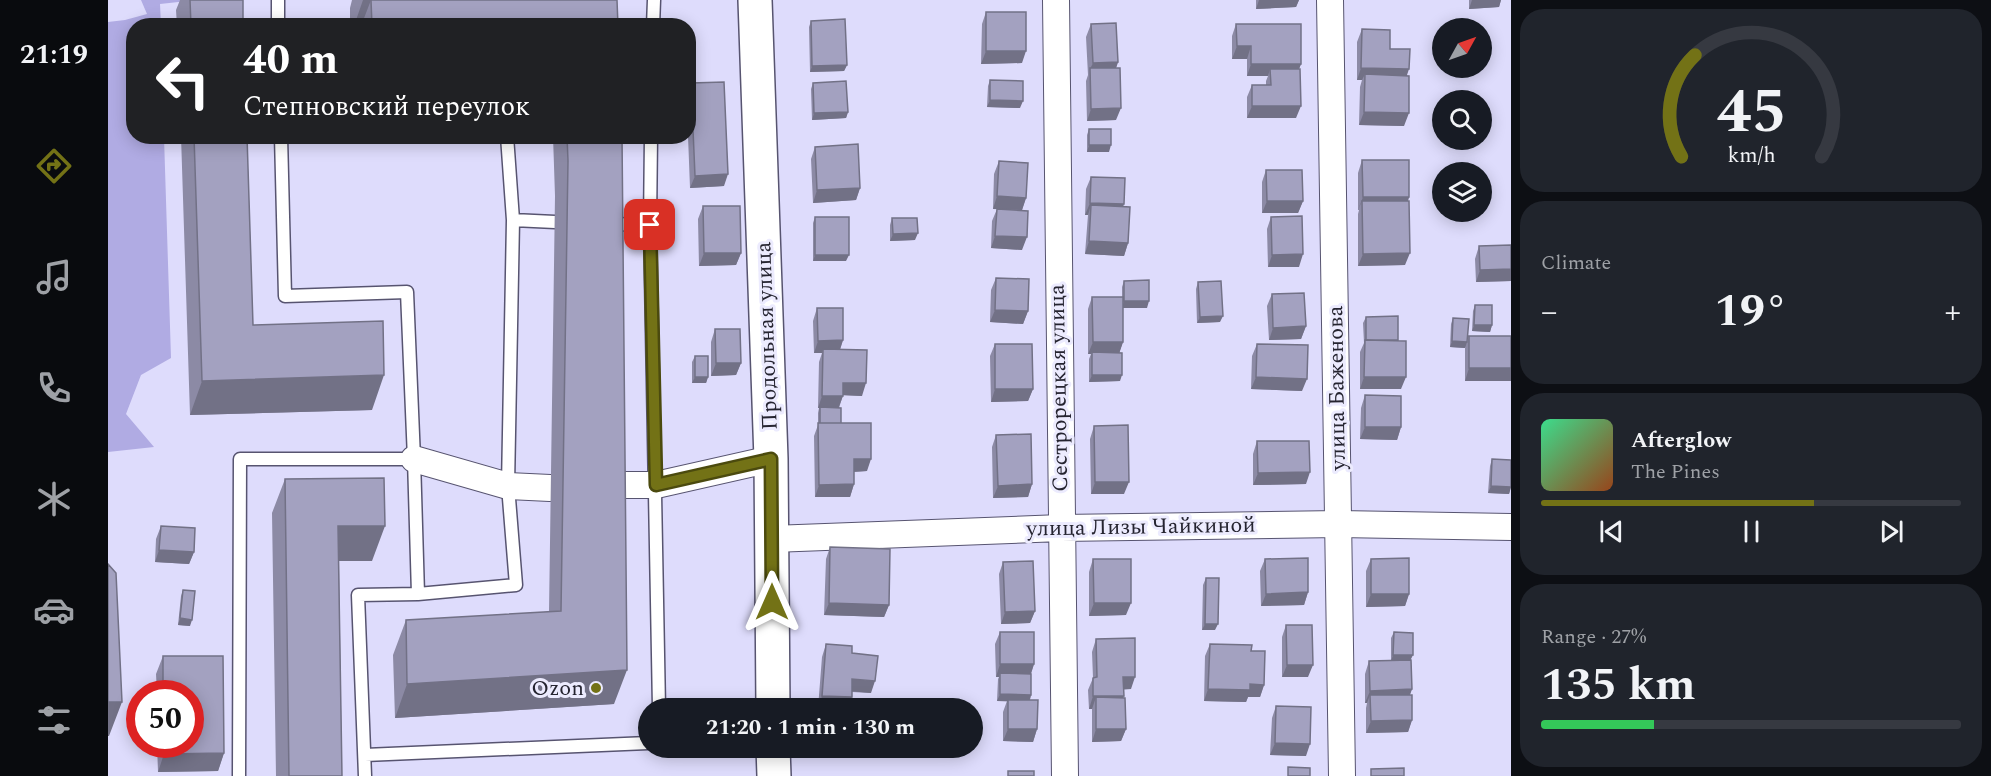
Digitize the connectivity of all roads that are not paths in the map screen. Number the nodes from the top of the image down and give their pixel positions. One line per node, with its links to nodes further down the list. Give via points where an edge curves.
1 (278, 0): 6 (lane)
2 (654, 0): 7 (lane)
3 (755, 0): 16 (main road, Продольная улица)
4 (1056, 0): 23 (street, Сестрорецкая улица)
5 (1330, 0): 21 (street, улица Баженова)
6 (278, 18)
7 (653, 18)
8 (281, 144): 15 (lane, via 285,296 407,292)
9 (508, 144): 11 (lane)
10 (651, 144): 14 (lane)
11 (513, 220): 12 (lane); 19 (lane)
12 (555, 222)
13 (610, 224): 14 (lane)
14 (650, 225): 18 (lane)
15 (414, 459): 19 (street); 25 (lane); 31 (lane, via 240,459)
16 (771, 459): 18 (street); 24 (main road, Продольная улица)
17 (612, 485): 18 (street)
18 (656, 485): 26 (lane)
19 (508, 486): 20 (street); 25 (lane, via 516,585)
20 (550, 488)
21 (1339, 524): 22 (street, улица Лизы Чайкиной); 23 (street, улица Лизы Чайкиной); 35 (street, улица Баженова)
22 (1511, 526)
23 (1061, 528): 24 (street, улица Лизы Чайкиной); 34 (street, Сестрорецкая улица)
24 (772, 539): 27 (main road, Продольная улица)
25 (418, 594): 29 (lane, via 358,595)
26 (659, 698)
27 (773, 698)
28 (638, 743): 29 (lane)
29 (365, 755): 32 (lane)
30 (773, 758): 33 (main road)
31 (239, 776)
32 (365, 776)
33 (774, 776)
34 (1065, 776)
35 (1342, 776)

